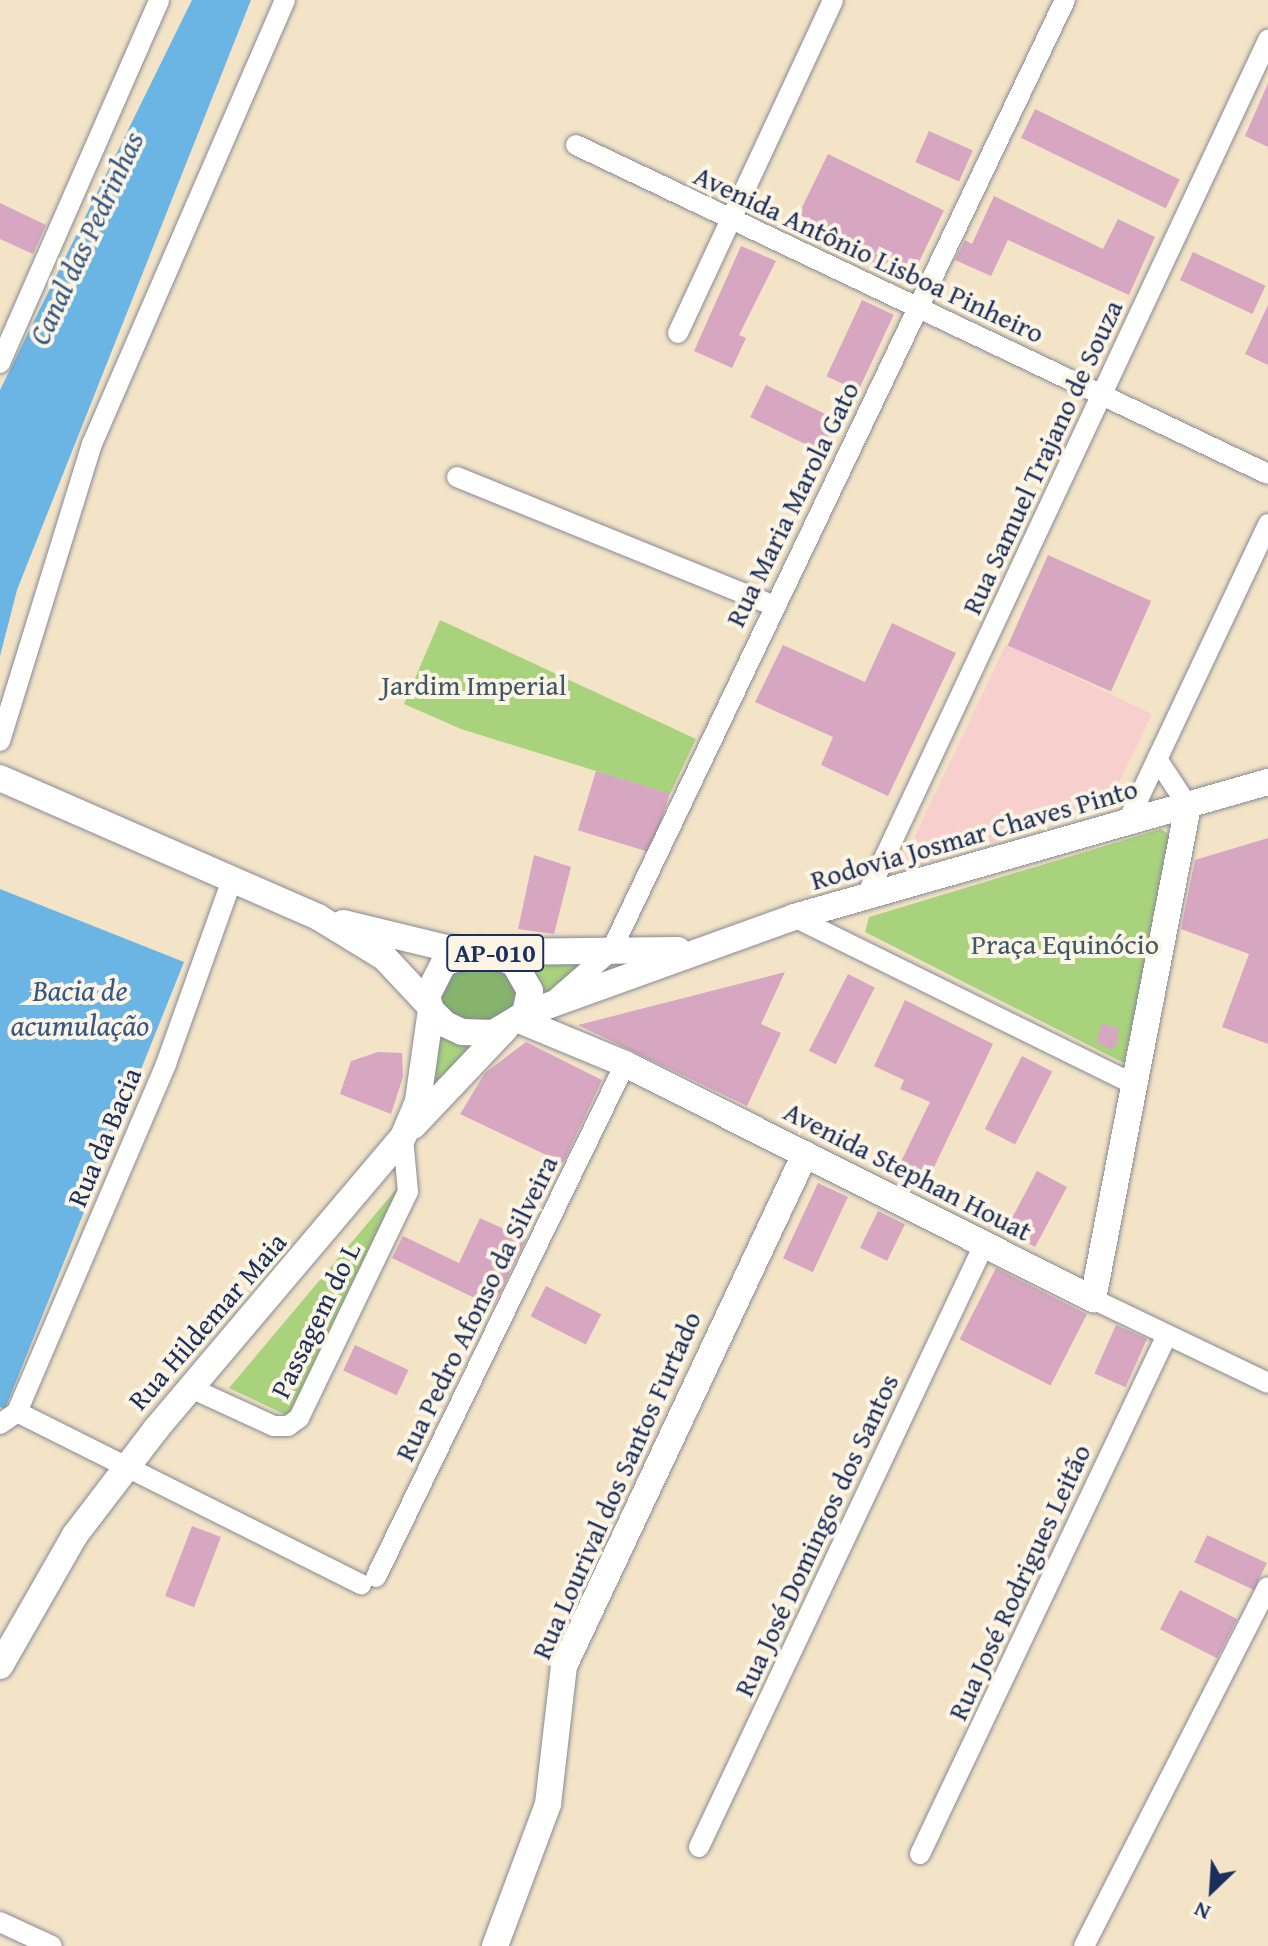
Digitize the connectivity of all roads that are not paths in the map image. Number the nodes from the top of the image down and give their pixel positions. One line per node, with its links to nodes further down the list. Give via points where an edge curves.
1 (159, 0): 10 (street)
2 (285, 0): 16 (street, via 92,444)
3 (833, 0): 7 (street)
4 (1065, 0): 8 (street, Rua Maria Marola Gato)
5 (1268, 40): 11 (street, Rua Samuel Trajano de Souza)
6 (576, 145): 7 (street, Avenida Antônio Lisboa Pinheiro)
7 (731, 219): 8 (street, Avenida Antônio Lisboa Pinheiro); 9 (street)
8 (917, 307): 11 (street, Avenida Antônio Lisboa Pinheiro); 15 (street, Rua Maria Marola Gato)
9 (678, 333)
10 (0, 363)
11 (1102, 395): 12 (street, Avenida Antônio Lisboa Pinheiro); 23 (street, Rua Samuel Trajano de Souza)
12 (1268, 474)
13 (457, 477): 15 (street)
14 (1268, 524): 17 (street)
15 (774, 606): 27 (street, Rua Maria Marola Gato)
16 (0, 741)
17 (1157, 759): 20 (street); 21 (street)
18 (0, 778): 22 (main road, AP-010)
19 (1268, 782): 20 (main road, Rodovia Josmar Chaves Pinto / AP-010)
20 (1188, 806): 21 (main road, Rodovia Josmar Chaves Pinto / AP-010); 33 (main road)
21 (1126, 825): 23 (main road, Rodovia Josmar Chaves Pinto / AP-010)
22 (232, 880): 24 (main road, AP-010); 41 (street, Rua da Bacia, via 166,1064)
23 (866, 897): 25 (main road, Rodovia Josmar Chaves Pinto / AP-010)
24 (318, 917): 29 (main road, AP-010); 30 (main road, AP-010, via 385,958)
25 (794, 917): 26 (main road, Rodovia Josmar Chaves Pinto / AP-010); 33 (street)
26 (698, 949): 27 (main road, Rodovia Josmar Chaves Pinto / AP-010); 31 (main road, Rodovia Josmar Chaves Pinto / AP-010)
27 (611, 951): 28 (main road, Rodovia Josmar Chaves Pinto / AP-010); 31 (street, Rua Maria Marola Gato)
28 (495, 952): 29 (main road, AP-010); 31 (main road, AP-010, via 522,972 530,991)
29 (467, 953): 30 (main road, AP-010, via 438,970 427,988)
30 (430, 1007): 31 (main road, AP-010, via 462,1032); 34 (main road, Rua Hildemar Maia, via 418,1101)
31 (523, 1018): 32 (main road, Avenida Stephan Houat); 34 (main road)
32 (625, 1064): 35 (main road, Avenida Stephan Houat); 42 (street, Rua Pedro Afonso da Silveira, via 368,1580)
33 (1135, 1085): 37 (main road)
34 (403, 1137): 40 (main road, Rua Hildemar Maia); 40 (street, Passagem do L, via 408,1192 299,1418 288,1426 274,1426)
35 (805, 1154): 36 (main road, Avenida Stephan Houat); 49 (main road, Rua Lourival dos Santos Furtado, via 564,1666 548,1804)
36 (983, 1247): 37 (main road, Avenida Stephan Houat); 45 (street, Rua José Domingos dos Santos)
37 (1093, 1299): 38 (street, Avenida Stephan Houat)
38 (1167, 1335): 39 (street, Avenida Stephan Houat); 46 (street, Rua José Rodrigues Leitão)
39 (1268, 1383)
40 (193, 1389): 42 (main road, Rua Hildemar Maia)
41 (8, 1418): 42 (street)
42 (126, 1469): 44 (main road, Rua Hildemar Maia, via 75,1535)
43 (1268, 1587): 50 (street)
44 (0, 1666)
45 (699, 1847)
46 (920, 1854)
47 (0, 1922): 48 (street)
48 (52, 1946)
49 (495, 1946)
50 (1084, 1946)

